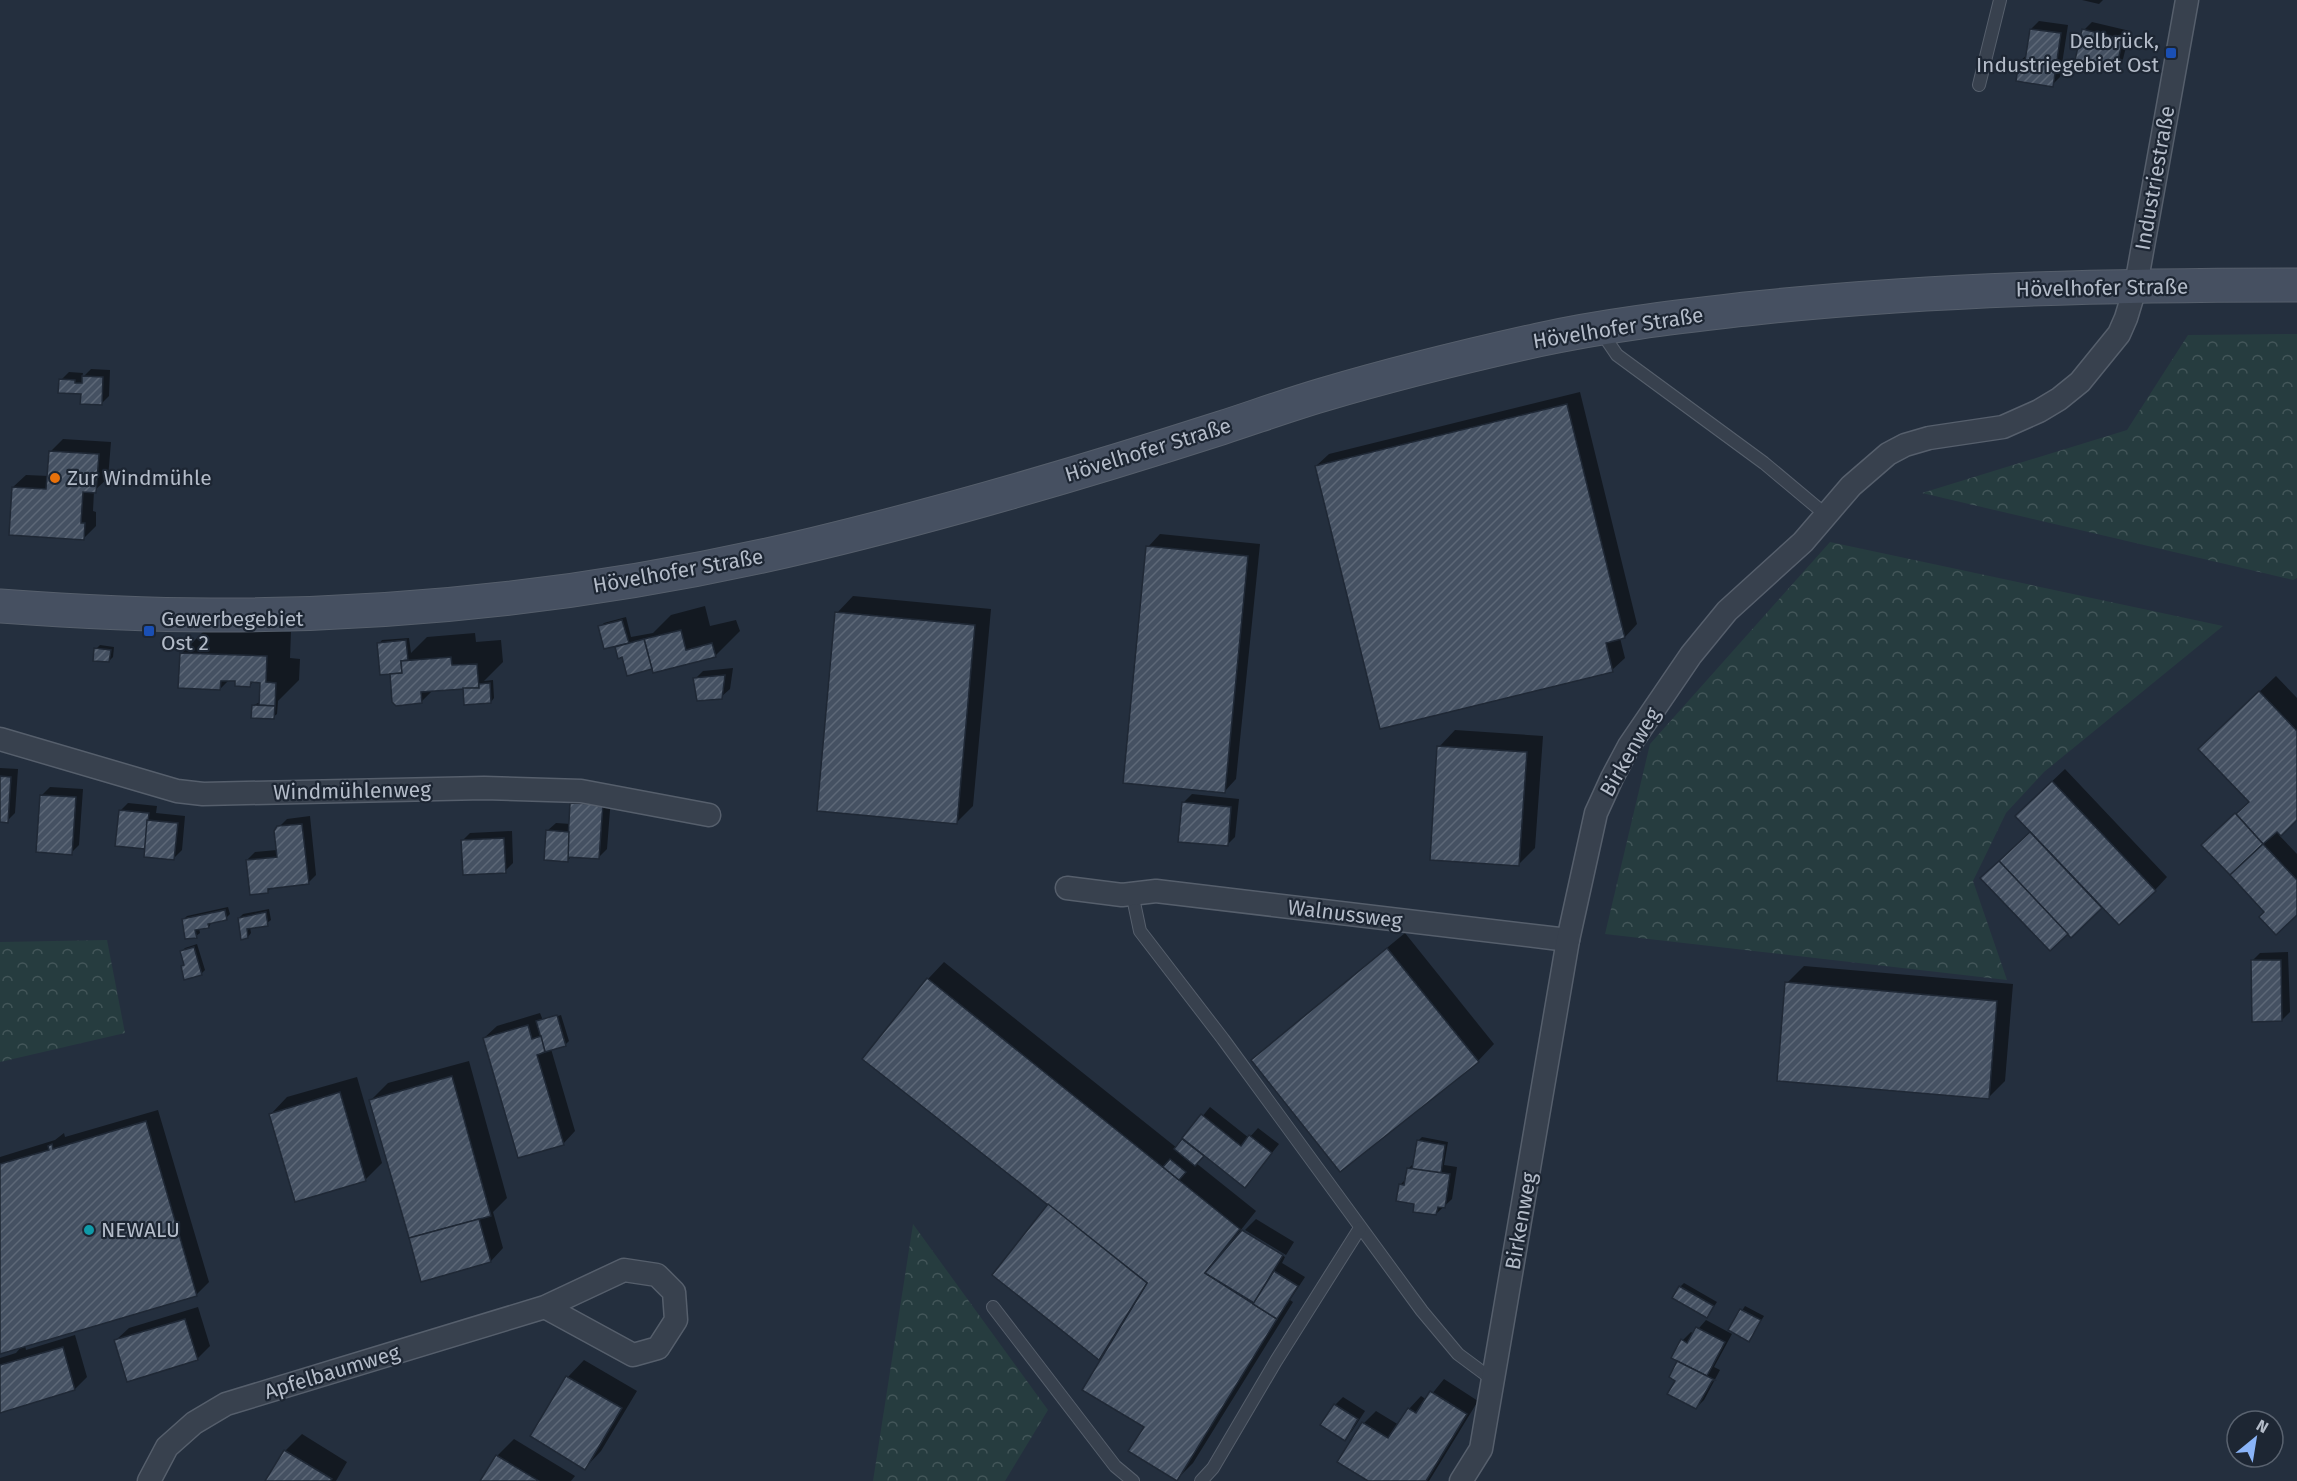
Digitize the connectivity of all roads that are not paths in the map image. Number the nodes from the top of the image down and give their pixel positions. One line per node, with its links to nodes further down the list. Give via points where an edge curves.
1 (2000, 0): 3 (lane)
2 (2187, 0): 4 (street, Industriestraße)
3 (1979, 86)
4 (2136, 285): 5 (main road, Hövelhofer Straße); 6 (main road, Hövelhofer Straße, via 1917,293); 7 (street, Birkenweg, via 2119,334 2080,382 2059,399 2003,427 1905,445 1888,454 1851,486)
5 (2297, 285)
6 (1599, 328): 7 (lane, via 1617,355 1764,463); 8 (main road, Hövelhofer Straße, via 1322,395 1020,490 818,543 700,569 518,598 313,614 106,613)
7 (1826, 514): 13 (street, Birkenweg, via 1803,542 1727,611 1691,655 1629,746 1596,813)
8 (0, 606)
9 (0, 739): 10 (street, Windmühlenweg, via 177,791 203,794 484,788 580,791)
10 (709, 815)
11 (1067, 888): 12 (street)
12 (1127, 894): 13 (street, Walnussweg, via 1156,891); 14 (lane, via 1140,931)
13 (1568, 940): 17 (street, Birkenweg)
14 (1360, 1228): 17 (lane, via 1458,1354); 20 (lane, via 1213,1468)
15 (545, 1306): 15 (street, Apfelbaumweg, via 624,1270 657,1275 674,1292 676,1320 658,1348 633,1355); 18 (street, Apfelbaumweg, via 226,1404 194,1423 167,1447)
16 (993, 1307): 19 (lane, via 1115,1466)
17 (1493, 1380): 21 (street, Birkenweg, via 1481,1449)
18 (148, 1481)
19 (1133, 1481)
20 (1201, 1481)
21 (1461, 1481)

